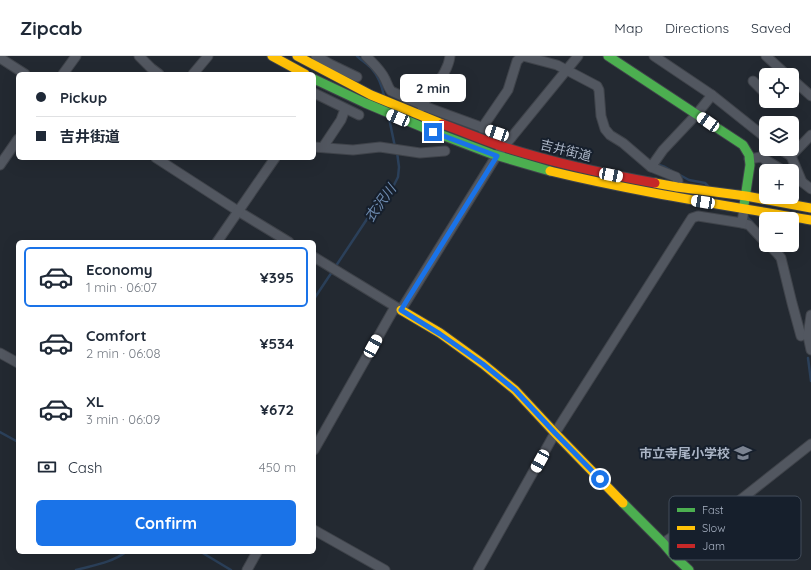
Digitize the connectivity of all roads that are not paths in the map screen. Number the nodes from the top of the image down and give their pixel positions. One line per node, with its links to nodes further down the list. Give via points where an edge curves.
1 (76, 56): 17 (street)
2 (139, 56): 18 (street)
3 (208, 56): 19 (street)
4 (272, 56): 20 (main road)
5 (297, 56): 39 (main road, 吉井街道, via 372,95)
6 (316, 56): 21 (street)
7 (366, 56): 29 (street, via 378,68 391,91)
8 (450, 56): 29 (street, via 445,72)
9 (578, 56): 15 (street)
10 (608, 56): 32 (main road)
11 (654, 56): 27 (street)
12 (766, 56): 14 (street)
13 (0, 58): 16 (street)
14 (779, 68)
15 (567, 70): 33 (street, via 524,56 518,59 508,90); 36 (street); 49 (street, via 597,86 605,129)
16 (22, 72)
17 (64, 72)
18 (156, 72)
19 (195, 72)
20 (301, 72)
21 (357, 77)
22 (316, 80): 42 (main road, 吉井街道, via 398,118)
23 (753, 81): 25 (street)
24 (799, 85): 28 (street)
25 (759, 87)
26 (316, 94): 30 (street)
27 (712, 95): 32 (street); 34 (street)
28 (811, 96)
29 (422, 106): 33 (street)
30 (345, 109): 31 (street); 38 (street, via 341,120)
31 (359, 115)
32 (696, 115): 44 (main road, via 743,145); 49 (street, via 663,150)
33 (482, 128): 36 (street)
34 (759, 132)
35 (810, 137): 40 (street)
36 (511, 138): 39 (street)
37 (16, 142): 48 (street)
38 (319, 147): 41 (street, via 353,150 380,147 420,153)
39 (504, 147): 42 (street); 52 (main road, 吉井街道, via 611,175)
40 (799, 148)
41 (445, 151)
42 (497, 156): 56 (main road, 吉井街道, via 610,185); 65 (street)
43 (791, 156): 51 (street)
44 (749, 159): 47 (street, via 761,157); 54 (main road)
45 (159, 160): 57 (street)
46 (274, 160): 57 (street)
47 (772, 164)
48 (0, 165)
49 (652, 167): 52 (street, via 676,177)
50 (799, 180): 51 (street)
51 (802, 182): 53 (street)
52 (677, 187): 54 (main road, 吉井街道)
53 (811, 189)
54 (746, 196): 55 (main road, 吉井街道); 56 (main road)
55 (811, 208)
56 (744, 209): 58 (main road, 吉井街道); 59 (street)
57 (238, 211): 61 (street); 62 (street)
58 (811, 220)
59 (742, 223): 60 (street, via 749,225); 71 (street, via 698,216 692,218)
60 (759, 236)
61 (218, 240)
62 (286, 240)
63 (776, 252): 67 (street, via 782,258)
64 (316, 258): 65 (street)
65 (398, 309): 71 (main road, via 483,364 515,390); 73 (street)
66 (811, 315): 68 (street, via 808,336)
67 (801, 336)
68 (811, 350)
69 (0, 353): 70 (street)
70 (16, 362)
71 (555, 433): 77 (main road); 83 (street)
72 (811, 444): 74 (street)
73 (316, 447)
74 (745, 496)
75 (316, 531): 82 (street)
76 (669, 539): 77 (street)
77 (663, 543): 78 (main road)
78 (669, 550)
79 (256, 554): 81 (street)
80 (678, 560): 84 (main road)
81 (247, 570)
82 (385, 570)
83 (478, 570)
84 (690, 570)

